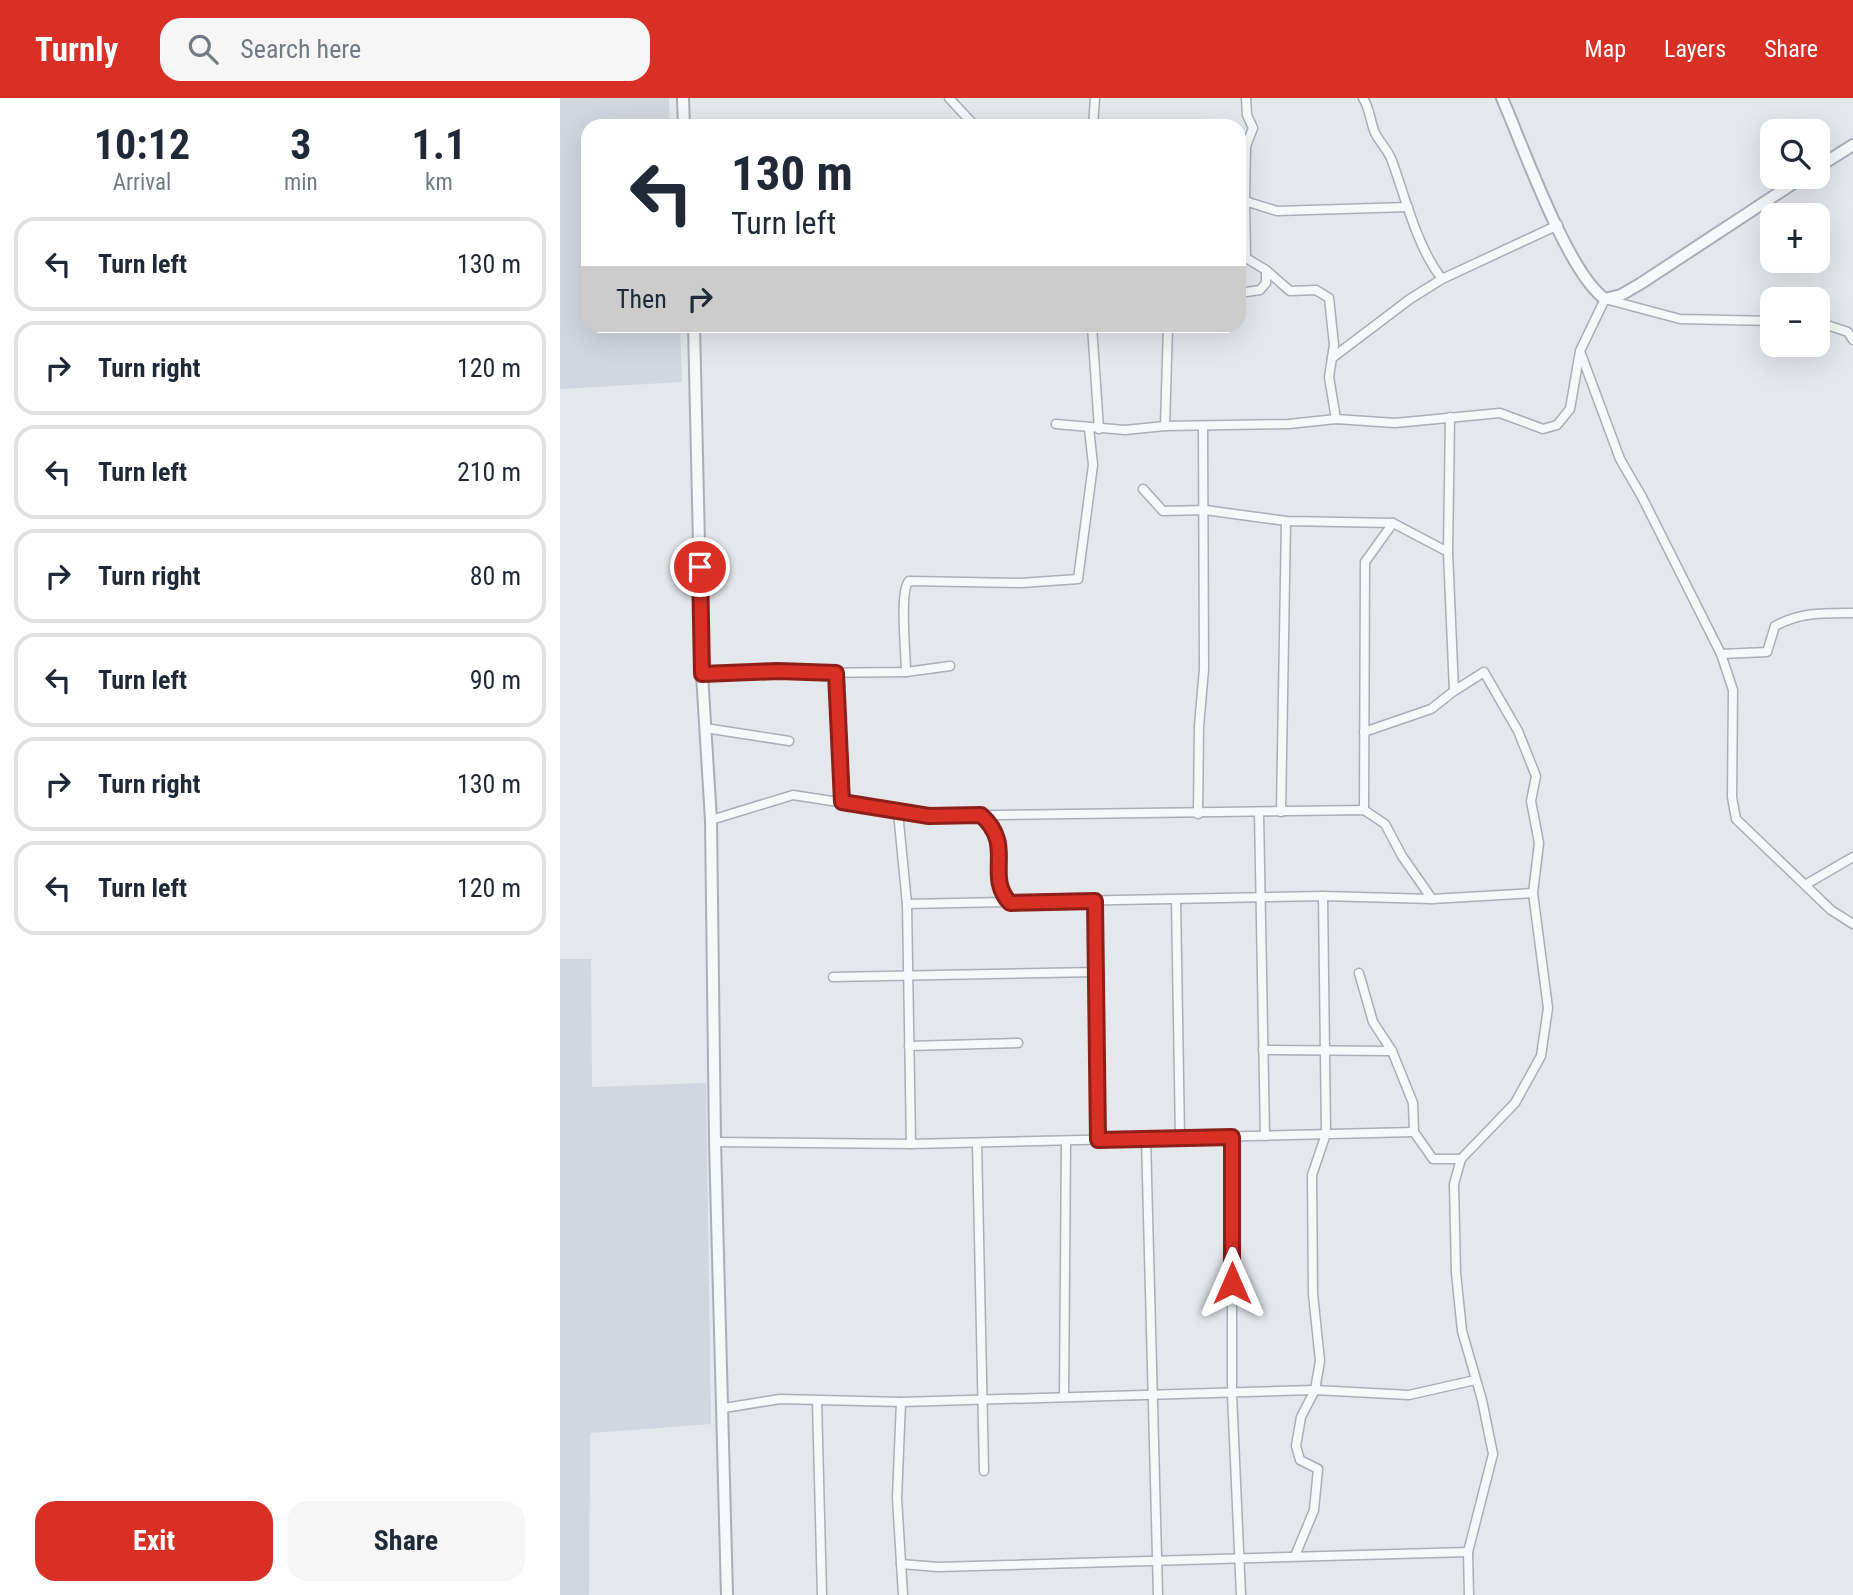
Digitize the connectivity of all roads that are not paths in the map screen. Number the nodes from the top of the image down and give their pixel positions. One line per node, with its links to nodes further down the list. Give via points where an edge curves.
1 (682, 98): 7 (street)
2 (949, 98): 8 (street)
3 (1095, 98): 9 (street)
4 (1247, 98): 11 (street, via 1253,128)
5 (1363, 98): 15 (street)
6 (1502, 98): 16 (street)
7 (684, 119)
8 (968, 119)
9 (1094, 119)
10 (1853, 145): 12 (street)
11 (1246, 146)
12 (1830, 159)
13 (1785, 189): 21 (street, via 1640,284)
14 (1246, 202): 15 (street, via 1277,211)
15 (1408, 208): 19 (street)
16 (1558, 225): 19 (street); 21 (street, via 1585,279)
17 (1246, 258): 18 (street)
18 (1266, 271): 20 (street, via 1266,283 1260,290); 29 (street, via 1290,291 1316,290 1329,298)
19 (1442, 279): 29 (street)
20 (1246, 292)
21 (1605, 299): 22 (street, via 1680,319); 28 (street)
22 (1760, 321)
23 (1830, 326): 27 (street, via 1848,332)
24 (694, 333): 47 (street)
25 (1092, 333): 36 (street)
26 (1168, 333): 33 (street)
27 (1853, 340)
28 (1580, 351): 30 (street, via 1570,409 1557,425 1543,429 1500,413); 43 (street, via 1620,459)
29 (1332, 358): 31 (street, via 1329,377)
30 (1450, 417): 31 (street, via 1395,423); 41 (street)
31 (1336, 419): 34 (street)
32 (1056, 424): 35 (street)
33 (1165, 426): 34 (street); 36 (street)
34 (1203, 427): 38 (street)
35 (1088, 428): 36 (street); 45 (street, via 1093,465 1079,579 909,582 903,605)
36 (1099, 429)
37 (1143, 489): 38 (street, via 1163,511)
38 (1205, 510): 39 (street); 57 (street)
39 (1286, 521): 40 (street); 55 (street)
40 (1393, 523): 41 (street); 50 (street, via 1366,562)
41 (1448, 552): 48 (street)
42 (1853, 613): 43 (street, via 1807,613 1775,626 1767,652)
43 (1721, 654): 61 (street, via 1733,690 1736,819)
44 (950, 666): 45 (street)
45 (906, 672): 46 (street)
46 (836, 673): 47 (street); 52 (street)
47 (702, 674): 49 (street)
48 (1454, 691): 50 (street, via 1431,709); 62 (street, via 1484,672 1518,731 1536,776 1531,802 1539,843)
49 (705, 727): 51 (street); 59 (street)
50 (1364, 732): 53 (street)
51 (789, 741)
52 (842, 802): 54 (street); 59 (street, via 793,795)
53 (1364, 810): 55 (street); 66 (street, via 1385,824)
54 (898, 812): 58 (street); 69 (street)
55 (1281, 812): 56 (street)
56 (1259, 813): 57 (street); 64 (street)
57 (1198, 814): 58 (street)
58 (981, 815): 68 (street, via 999,837 1000,886)
59 (711, 820): 88 (street)
60 (1853, 857): 61 (street)
61 (1805, 885): 70 (street)
62 (1533, 893): 66 (street); 91 (street, via 1548,1008 1541,1055 1515,1103)
63 (1323, 896): 64 (street); 66 (street); 78 (street)
64 (1261, 897): 65 (street); 77 (street)
65 (1177, 899): 67 (street); 84 (street)
66 (1432, 899)
67 (1095, 901): 68 (street); 71 (street)
68 (1010, 903): 69 (street)
69 (907, 904): 73 (street)
70 (1853, 924)
71 (1096, 972): 73 (street); 86 (street)
72 (1359, 973): 79 (street, via 1373,1022)
73 (908, 975): 74 (street); 76 (street)
74 (833, 977)
75 (1018, 1043): 76 (street)
76 (909, 1046): 90 (street)
77 (1263, 1050): 78 (street); 82 (street)
78 (1325, 1050): 79 (street); 81 (street)
79 (1392, 1051): 80 (street, via 1413,1103)
80 (1414, 1132): 81 (street); 91 (street, via 1433,1159)
81 (1326, 1134): 82 (street); 93 (street, via 1312,1175 1313,1294 1320,1361)
82 (1265, 1136): 83 (street)
83 (1232, 1137): 84 (street); 94 (street)
84 (1180, 1138): 85 (street)
85 (1146, 1139): 86 (street); 95 (street)
86 (1098, 1140): 87 (street)
87 (1066, 1141): 89 (street); 96 (street)
88 (715, 1142): 90 (street); 100 (street)
89 (977, 1143): 90 (street); 97 (street)
90 (911, 1144)
91 (1461, 1159): 92 (street, via 1454,1184 1456,1273 1462,1331)
92 (1475, 1380): 93 (street, via 1409,1395); 102 (street, via 1493,1454)
93 (1315, 1390): 94 (street); 103 (street, via 1301,1418 1296,1446 1300,1460 1318,1469 1314,1510)
94 (1232, 1394): 95 (street); 104 (street)
95 (1150, 1395): 96 (street); 105 (street)
96 (1064, 1397): 97 (street)
97 (985, 1398): 99 (street); 101 (street)
98 (817, 1401): 99 (street); 100 (street, via 780,1399); 108 (street)
99 (901, 1402): 106 (street, via 897,1498)
100 (724, 1408): 107 (street)
101 (984, 1471)
102 (1468, 1552): 103 (street); 112 (street)
103 (1295, 1556): 104 (street)
104 (1240, 1557): 105 (street); 111 (street)
105 (1157, 1560): 106 (street, via 938,1567); 110 (street)
106 (901, 1564): 109 (street)
107 (727, 1595)
108 (822, 1595)
109 (902, 1595)
110 (1158, 1595)
111 (1241, 1595)
112 (1469, 1595)

